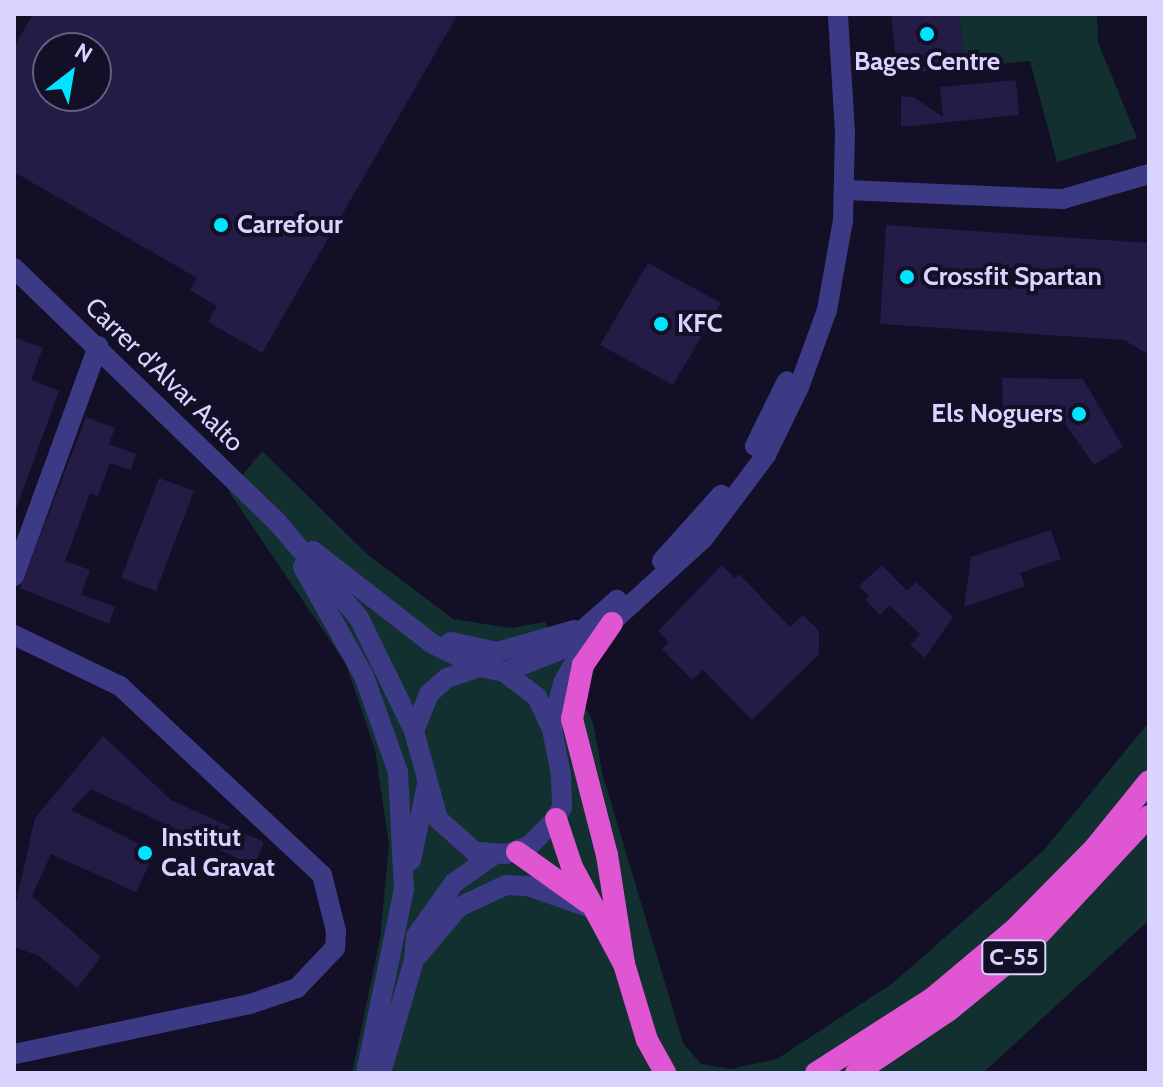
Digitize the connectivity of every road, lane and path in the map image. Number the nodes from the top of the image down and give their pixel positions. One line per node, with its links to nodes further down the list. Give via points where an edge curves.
1 (825, 14): 9 (street, via 832,93 831,193 823,272 806,331 784,388 738,474)
2 (838, 14): 4 (street)
3 (1149, 174): 4 (street, via 1063,199)
4 (845, 190): 9 (street, via 827,310 766,455 703,539)
5 (14, 268): 6 (street, Carrer d'Alvar Aalto)
6 (98, 346): 7 (street, Carrer d'Alvar Aalto); 8 (street)
7 (277, 522): 10 (street, Carrer d'Alvar Aalto); 15 (street, Carrer d'Alvar Aalto, via 359,618); 21 (street, Carrer d'Alvar Aalto, via 364,676 388,734 402,811)
8 (14, 576)
9 (602, 622): 10 (street, via 497,652 457,645); 13 (street, via 560,650); 14 (street, via 569,671); 24 (highway, via 583,665 572,719 607,855)
10 (407, 625): 12 (street, Carrer d'Alvar Aalto)
11 (14, 635): 26 (street, via 120,686 322,875 336,931 335,948 297,988 250,1004)
12 (479, 667): 13 (street); 15 (street, via 447,678 429,694)
13 (504, 672): 14 (street, via 537,697)
14 (552, 729): 19 (street, via 561,775 562,807)
15 (414, 731): 17 (street)
16 (1149, 781): 31 (highway, C-55, via 1094,849 1015,929 933,998)
17 (427, 785): 20 (street, via 447,830 475,852); 21 (street)
18 (1149, 816): 32 (highway, C-55, via 1031,943 948,1011)
19 (556, 819): 20 (street, via 543,837); 22 (highway, via 572,867)
20 (506, 853): 22 (highway); 23 (street, via 454,883 427,914 416,936)
21 (404, 889): 27 (street, Carrer d'Alvar Aalto)
22 (596, 910): 23 (street, via 528,886 506,885 459,907); 24 (highway)
23 (414, 960): 28 (street)
24 (624, 964): 25 (highway)
25 (647, 1040): 29 (highway); 30 (highway)
26 (14, 1054)
27 (366, 1073)
28 (381, 1073)
29 (651, 1073)
30 (665, 1073)
31 (816, 1073)
32 (856, 1073)

